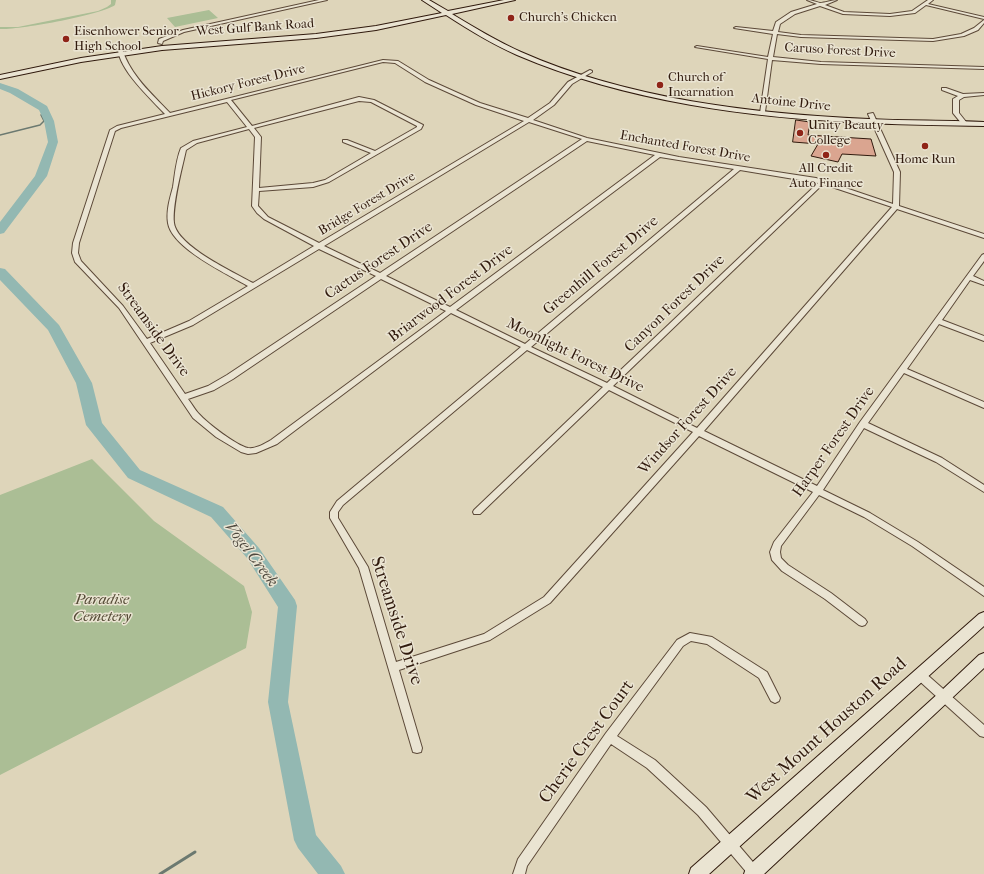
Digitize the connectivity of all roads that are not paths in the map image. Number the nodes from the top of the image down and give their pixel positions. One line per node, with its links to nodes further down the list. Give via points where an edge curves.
1 (324, 0): 16 (street, via 183,31 161,40)
2 (426, 0): 10 (main road, Antoine Drive)
3 (488, 0): 10 (main road, West Gulf Bank Road)
4 (512, 0): 10 (main road, West Gulf Bank Road)
5 (809, 0): 8 (street)
6 (835, 0): 8 (street)
7 (930, 0): 9 (street)
8 (820, 4): 9 (street, via 847,13 890,15 913,12); 14 (street, via 786,16 778,23)
9 (925, 4): 11 (street)
10 (449, 10): 13 (main road, Antoine Drive); 15 (main road, West Gulf Bank Road, via 316,36); 27 (main road, Antoine Drive, via 477,32 513,50)
11 (984, 19): 14 (street, via 976,29 962,35 933,40)
12 (736, 28): 14 (street)
13 (489, 30)
14 (775, 33): 19 (street)
15 (204, 41): 16 (main road, West Gulf Bank Road); 18 (main road, West Gulf Bank Road)
16 (160, 43): 18 (main road, West Gulf Bank Road)
17 (697, 47): 19 (street, Caruso Forest Drive)
18 (120, 51): 23 (main road, West Gulf Bank Road); 35 (street, via 134,76)
19 (771, 58): 22 (street, Caruso Forest Drive); 34 (street)
20 (389, 61): 33 (street, Hickory Forest Drive); 39 (street, Enchanted Forest Drive, via 396,62 442,89)
21 (578, 67): 24 (main road)
22 (984, 68)
23 (19, 70): 25 (main road, West Gulf Bank Road); 29 (main road, West Gulf Bank Road)
24 (590, 71): 26 (main road); 27 (street, Bridge Forest Drive)
25 (0, 72)
26 (598, 73)
27 (582, 75): 34 (main road, Antoine Drive, via 671,98); 39 (street, Bridge Forest Drive, via 565,87 552,104)
28 (605, 75): 34 (main road, Antoine Drive)
29 (0, 77)
30 (944, 89): 32 (street)
31 (984, 94): 32 (street)
32 (963, 96): 38 (street, via 956,100 956,113)
33 (228, 100): 35 (street, Hickory Forest Drive); 41 (street, Moonlight Forest Drive)
34 (762, 109): 36 (main road, Antoine Drive, via 823,119)
35 (168, 114): 42 (street, Hickory Forest Drive)
36 (872, 118): 38 (main road, Antoine Drive); 50 (street, via 897,172)
37 (984, 118): 38 (main road, Antoine Drive)
38 (962, 120): 40 (main road, Antoine Drive)
39 (526, 121): 43 (street, Enchanted Forest Drive); 52 (street, Bridge Forest Drive)
40 (984, 124)
41 (252, 127): 45 (street, via 364,99 420,125 419,128); 49 (street, Moonlight Forest Drive, via 258,137); 57 (street, via 195,142 183,149 171,209 171,224 183,243 199,256)
42 (113, 130): 61 (street, Streamside Drive, via 75,252 81,266 121,307)
43 (586, 139): 46 (street, Enchanted Forest Drive); 54 (street, Cactus Forest Drive)
44 (345, 141): 45 (street)
45 (375, 153): 49 (street, via 320,183)
46 (658, 155): 47 (street, Enchanted Forest Drive); 58 (street, Briarwood Forest Drive)
47 (738, 169): 48 (street, Enchanted Forest Drive); 62 (street, Greenhill Forest Drive)
48 (822, 182): 50 (street, Enchanted Forest Drive); 64 (street, Canyon Forest Drive)
49 (255, 190): 52 (street, Moonlight Forest Drive, via 255,206 262,216)
50 (896, 207): 51 (street, Enchanted Forest Drive); 68 (street, Windsor Forest Drive)
51 (984, 236)
52 (319, 246): 54 (street, Moonlight Forest Drive); 57 (street, Bridge Forest Drive)
53 (984, 256): 55 (street, Harper Forest Drive)
54 (381, 276): 58 (street, Moonlight Forest Drive); 65 (street, Cactus Forest Drive, via 230,377 211,388)
55 (969, 277): 56 (street); 59 (street, Harper Forest Drive)
56 (984, 282)
57 (253, 286): 61 (street, Bridge Forest Drive, via 191,323)
58 (451, 310): 62 (street, Moonlight Forest Drive); 69 (street, Briarwood Forest Drive, via 274,442)
59 (938, 321): 60 (street); 63 (street, Harper Forest Drive)
60 (984, 339)
61 (146, 342): 65 (street, Streamside Drive)
62 (525, 346): 64 (street, Moonlight Forest Drive); 72 (street, Greenhill Forest Drive)
63 (903, 370): 66 (street); 67 (street, Harper Forest Drive)
64 (608, 387): 68 (street, Moonlight Forest Drive); 73 (street, Canyon Forest Drive)
65 (183, 398): 69 (street, Streamside Drive, via 203,423 245,450)
66 (984, 405)
67 (863, 424): 70 (street, via 939,460); 71 (street, Harper Forest Drive)
68 (699, 431): 71 (street, Moonlight Forest Drive); 78 (street, Windsor Forest Drive, via 547,600 487,637)
69 (256, 450)
70 (984, 489)
71 (818, 491): 74 (street, Moonlight Forest Drive, via 886,526); 76 (street, Harper Forest Drive, via 777,545 777,560)
72 (336, 509): 78 (street, Streamside Drive, via 334,518 363,567)
73 (477, 512)
74 (984, 592)
75 (984, 618): 79 (main road, West Mount Houston Road)
76 (862, 622)
77 (984, 659): 80 (main road)
78 (393, 667): 84 (street, Streamside Drive)
79 (920, 675): 80 (street); 85 (main road, West Mount Houston Road)
80 (946, 696): 82 (street); 86 (main road)
81 (775, 698): 83 (street, Cherie Crest Court, via 763,675 709,640 690,637 680,643)
82 (984, 732)
83 (610, 736): 85 (street, via 651,764 702,811); 87 (street, Cherie Crest Court, via 522,863)
84 (417, 748)
85 (730, 844): 86 (street); 88 (main road, West Mount Houston Road)
86 (753, 873)
87 (519, 874)
88 (697, 874)

